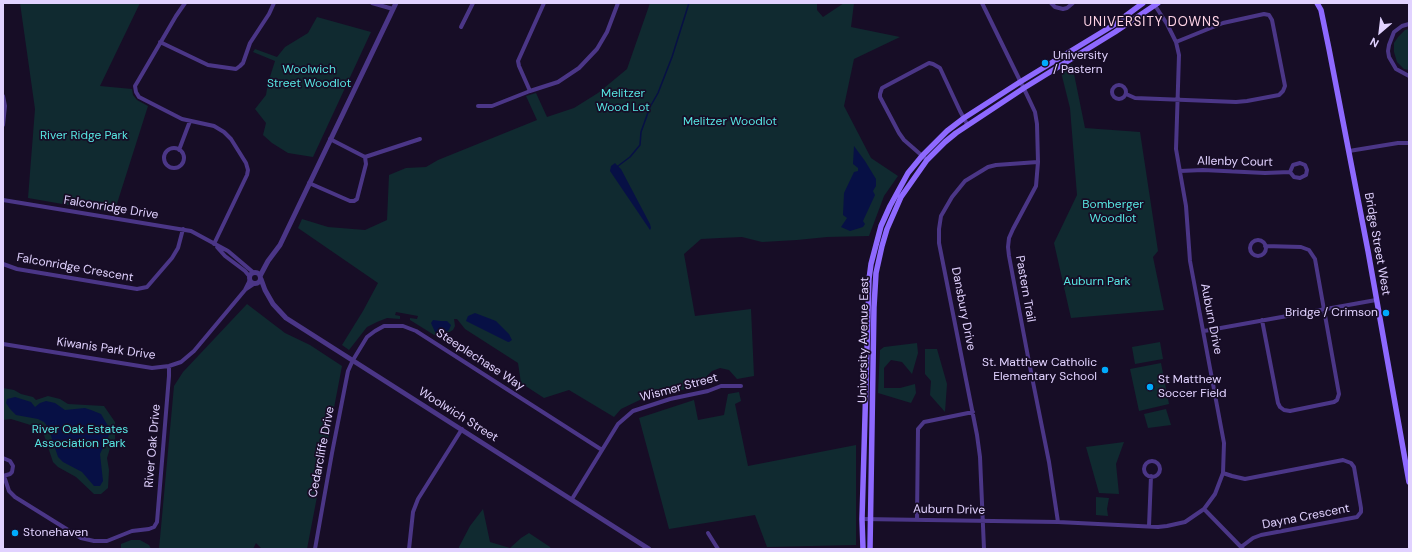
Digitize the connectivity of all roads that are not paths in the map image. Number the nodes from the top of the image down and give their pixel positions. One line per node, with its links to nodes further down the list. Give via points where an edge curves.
1 (185, 3): 19 (street)
2 (274, 3): 19 (street, via 250,43 243,63 236,68 208,65)
3 (372, 3): 15 (street)
4 (396, 3): 15 (street)
5 (473, 3): 18 (street)
6 (544, 3): 24 (street, via 518,61)
7 (618, 3): 24 (street, via 607,32 579,68 558,82)
8 (982, 3): 22 (street, Pastern Trail)
9 (1051, 3): 10 (street, via 1063,9)
10 (1073, 3)
11 (1143, 3): 22 (main road, University Avenue East, via 1112,26)
12 (1317, 3): 16 (main road, Bridge Street West)
13 (1324, 3): 16 (main road, Bridge Street West)
14 (1156, 4): 20 (street, Auburn Drive); 23 (main road, University Avenue East)
15 (393, 9): 33 (street)
16 (1322, 10): 37 (main road, Bridge Street West)
17 (1409, 24): 21 (street, via 1394,32 1388,51 1396,69)
18 (461, 27)
19 (160, 42): 30 (street, via 135,86 136,92 139,97)
20 (1176, 42): 27 (street, Auburn Drive, via 1179,65); 27 (street, via 1223,23 1269,15 1285,86 1279,94 1247,101)
21 (1409, 76)
22 (1020, 82): 23 (street, Pastern Trail); 29 (main road, University Avenue East)
23 (1024, 88): 31 (main road, University Avenue East); 40 (street, Pastern Trail, via 1035,112)
24 (530, 91): 28 (street, via 492,106)
25 (1126, 94): 27 (street, via 1134,98)
26 (3, 96): 32 (street)
27 (1177, 100): 41 (street, Auburn Drive, via 1176,149)
28 (478, 106)
29 (964, 118): 31 (street); 39 (main road, University Avenue East, via 947,131); 39 (street, via 940,68 933,64 929,63 882,88 880,97 899,133)
30 (190, 121): 36 (street); 46 (street, via 214,126 224,132 231,139 248,170)
31 (967, 124): 39 (main road, University Avenue East)
32 (3, 125)
33 (330, 139): 38 (street); 43 (street)
34 (420, 139): 38 (street)
35 (1409, 143): 37 (street)
36 (179, 150): 36 (street, via 170,149 165,154 165,163 169,167 179,167 183,162 183,155)
37 (1349, 151): 52 (main road, Bridge Street West)
38 (365, 157): 43 (street, via 366,164 357,199 354,201)
39 (925, 158): 60 (main road, University Avenue East, via 908,173 890,206 881,226 871,264); 61 (main road, University Avenue East, via 901,197 887,229 876,273)
40 (1038, 162): 62 (street, Dansbury Drive, via 988,167 965,181 941,216 939,243); 76 (street, Pastern Trail, via 1036,186 1013,229 1008,247 1048,455)
41 (1180, 171): 42 (street, Allenby Court); 55 (street, Auburn Drive, via 1186,206 1190,261)
42 (1290, 172): 42 (street, Allenby Court, via 1294,177 1300,178 1306,175 1307,170 1305,165 1297,163)
43 (309, 183): 48 (street, via 280,245)
44 (3, 200): 45 (street, Falconridge Drive)
45 (183, 229): 46 (street, Falconridge Drive); 49 (street, Falconridge Crescent, via 178,248 172,258 147,287 138,289 18,269)
46 (214, 244): 50 (street, Falconridge Drive, via 228,251); 51 (street, Falconridge Drive)
47 (1265, 246): 53 (street, via 1301,247 1309,250 1315,259)
48 (268, 261): 50 (street); 51 (street)
49 (3, 264)
50 (255, 272): 51 (street, Woolwich Street)
51 (255, 280): 57 (street, Woolwich Street, via 286,318); 58 (street, Kiwanis Park Drive, via 194,351 181,362)
52 (1376, 300): 53 (street); 69 (main road, Bridge Street West)
53 (1324, 309): 54 (street); 54 (street, via 1339,394 1334,402 1290,411 1284,410 1278,403)
54 (1262, 320): 55 (street)
55 (1204, 331): 66 (street, Auburn Drive, via 1224,443)
56 (3, 344): 58 (street, Kiwanis Park Drive, via 152,368)
57 (353, 360): 63 (street, Woolwich Street); 64 (street, Steeplechase Way, via 367,337 375,331 384,326 394,325 410,328); 80 (street, Cedarcliffe Drive, via 332,453)
58 (168, 366): 67 (street, River Oak Drive, via 157,522 154,527 132,531 107,541 81,538 15,497 9,491)
59 (741, 386): 64 (street, Wismer Street, via 721,386 633,412 618,424)
60 (867, 394): 61 (street); 73 (main road, University Avenue East)
61 (873, 398): 72 (main road, University Avenue East)
62 (973, 412): 74 (street, via 924,422 918,429); 75 (street, Dansbury Drive, via 979,451)
63 (462, 429): 70 (street, Woolwich Street); 81 (street, via 418,499 413,512)
64 (602, 450): 70 (street, Wismer Street)
65 (3, 458): 67 (street, via 10,460 13,466 12,472)
66 (1224, 473): 71 (street, Auburn Drive, via 1215,494); 79 (street, Dayna Crescent, via 1245,479 1343,460 1354,467 1362,508 1357,517 1261,535 1253,538)
67 (4, 476)
68 (1152, 476): 77 (street)
69 (1409, 482)
70 (572, 499): 82 (street, Woolwich Street)
71 (1204, 509): 77 (street, Auburn Drive, via 1185,522 1168,526); 79 (street)
72 (871, 518): 73 (street, Auburn Drive); 74 (street, Auburn Drive); 85 (main road, University Avenue East)
73 (862, 519): 84 (main road, University Avenue East)
74 (917, 519): 75 (street, Auburn Drive)
75 (983, 520): 76 (street, Auburn Drive); 86 (street, Dansbury Drive)
76 (1058, 522): 77 (street, Auburn Drive)
77 (1149, 526)
78 (708, 533): 83 (street)
79 (1242, 548)
80 (315, 549)
81 (409, 549)
82 (649, 549)
83 (718, 549)
84 (863, 549)
85 (870, 549)
86 (984, 549)

